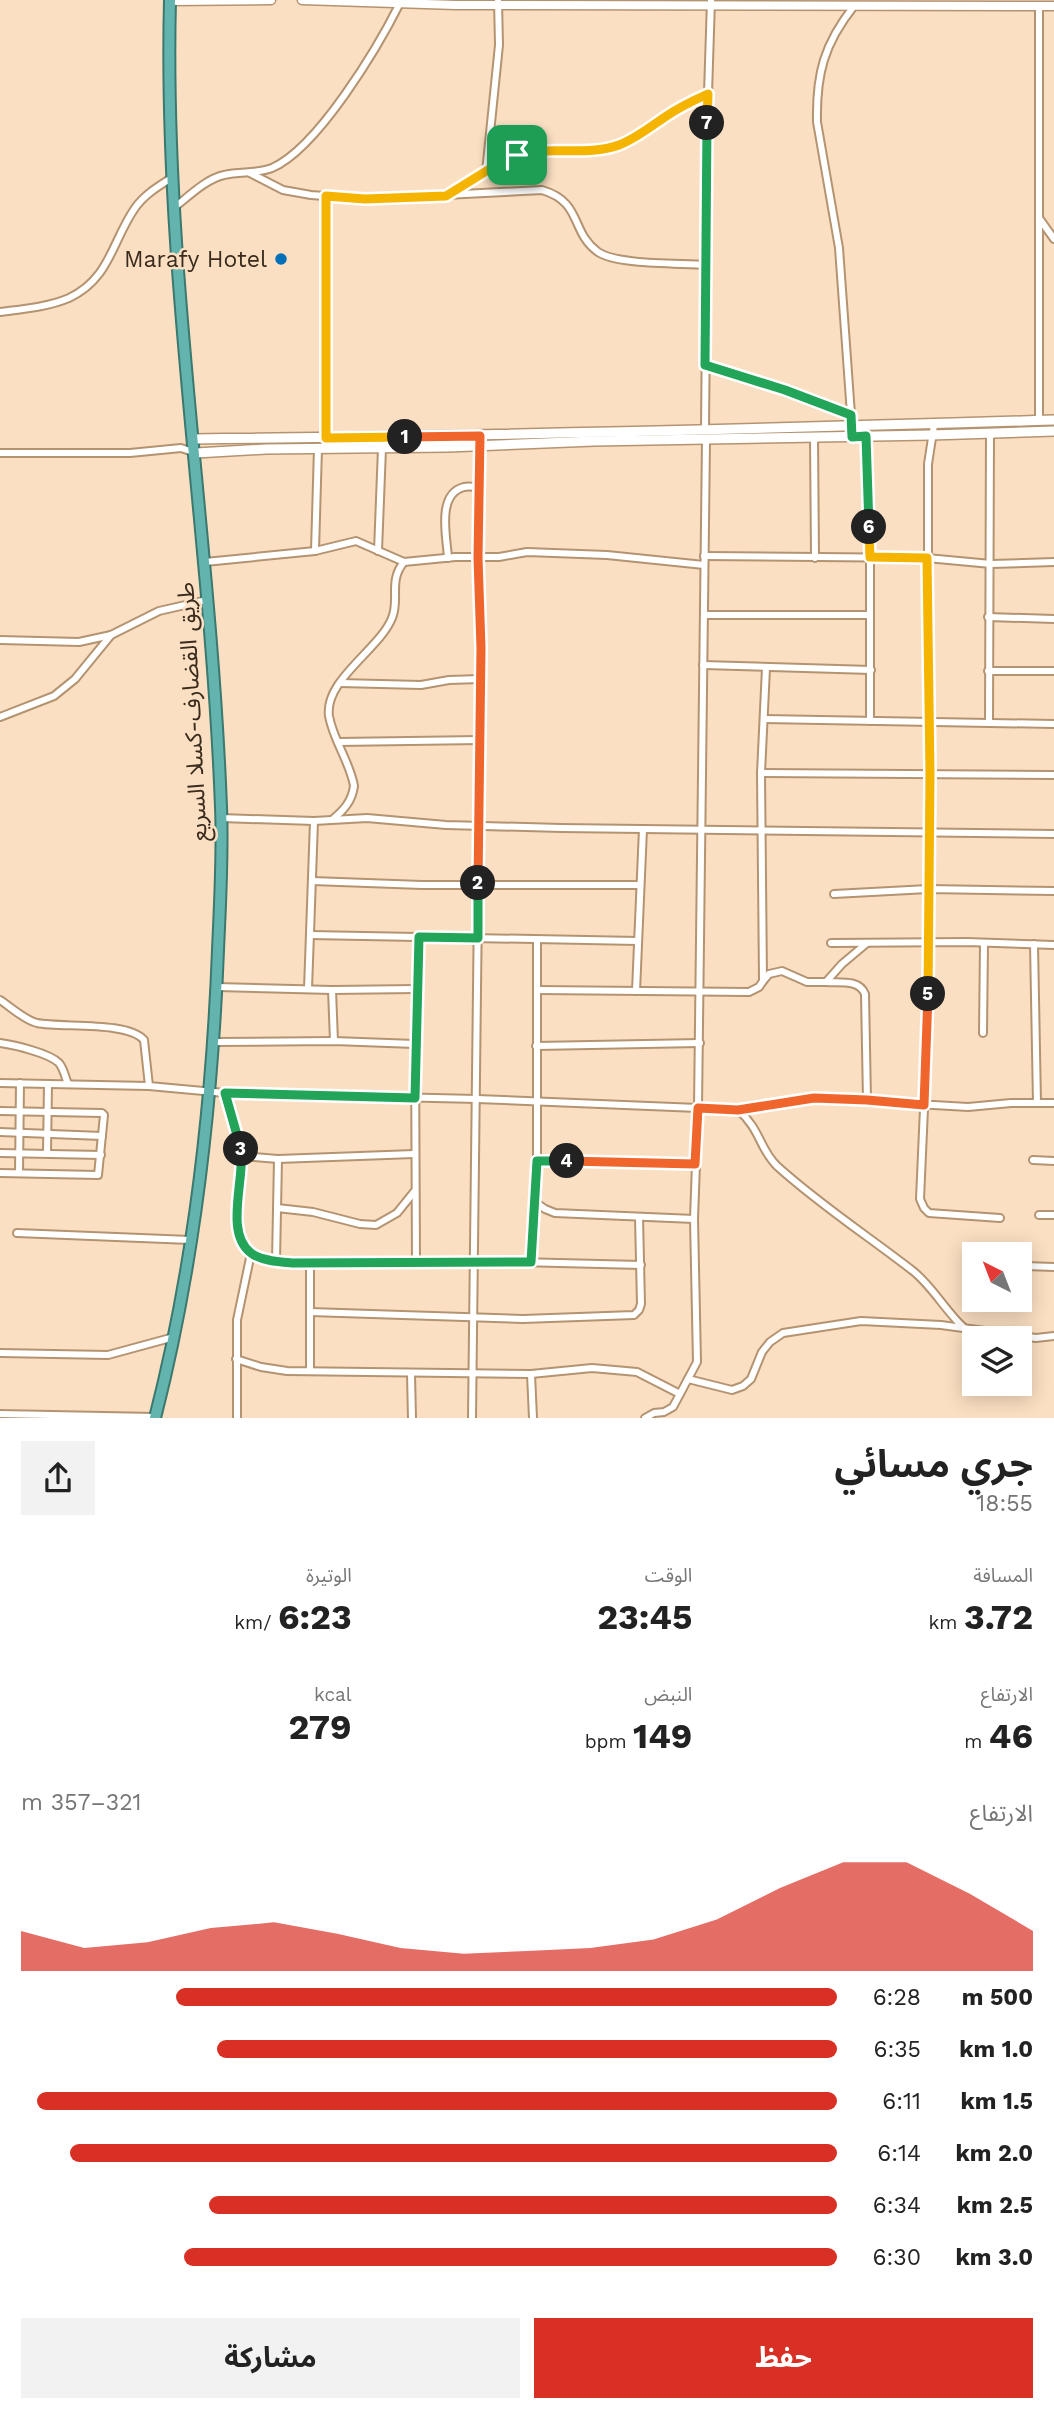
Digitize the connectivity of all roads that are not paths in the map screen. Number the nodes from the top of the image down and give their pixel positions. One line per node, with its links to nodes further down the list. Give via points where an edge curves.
1 (170, 0): 2 (street); 16 (highway, طريق القضارف-كسلا السريع)
2 (271, 0)
3 (302, 0): 6 (street)
4 (421, 2): 5 (street); 6 (street)
5 (498, 2): 7 (street); 14 (street, via 499,45)
6 (400, 3): 15 (street, via 366,64 325,120 287,159)
7 (711, 3): 10 (street); 13 (street)
8 (878, 3): 9 (street); 10 (street)
9 (936, 3): 11 (street)
10 (854, 6): 25 (street, via 832,36 817,101 839,248)
11 (1039, 6): 12 (street); 20 (street)
12 (1054, 6)
13 (708, 94): 14 (street, via 618,146 533,150); 22 (street)
14 (486, 172): 18 (street)
15 (250, 173): 17 (street, via 283,190); 19 (street, via 220,175)
16 (173, 177): 19 (highway, طريق القضارف-كسلا السريع); 23 (street, via 136,206 111,259 84,289 53,303)
17 (326, 196): 18 (street); 36 (street)
18 (446, 196): 22 (street, via 542,190 561,197 586,241 602,255)
19 (175, 208): 37 (highway, طريق القضارف-كسلا السريع)
20 (1039, 218): 21 (street); 27 (street)
21 (1054, 239)
22 (705, 265): 24 (street)
23 (0, 312)
24 (705, 365): 25 (street); 33 (street)
25 (851, 415): 30 (street)
26 (1054, 420): 27 (main road)
27 (1039, 421): 28 (main road)
28 (934, 425): 30 (main road); 32 (street)
29 (1054, 431): 31 (main road)
30 (852, 432): 33 (main road); 34 (main road); 35 (main road)
31 (990, 432): 32 (main road); 56 (street)
32 (931, 435): 34 (main road); 52 (street)
33 (706, 436): 35 (main road); 38 (main road); 47 (street)
34 (866, 436): 48 (street)
35 (814, 437): 51 (street)
36 (326, 438): 37 (main road); 38 (main road)
37 (194, 439): 39 (street); 43 (highway, طريق القضارف-كسلا السريع)
38 (480, 441): 41 (main road); 44 (street)
39 (181, 448): 42 (street); 43 (street)
40 (318, 448): 41 (main road); 43 (main road); 45 (street)
41 (382, 448): 46 (street)
42 (0, 453)
43 (196, 453): 53 (highway, طريق القضارف-كسلا السريع)
44 (481, 488): 49 (street, via 463,487 447,503); 50 (street)
45 (315, 551): 46 (street, via 356,541); 53 (street)
46 (378, 551): 54 (street)
47 (704, 556): 51 (street); 57 (street)
48 (870, 557): 51 (street); 52 (street); 60 (street)
49 (448, 558): 50 (street); 54 (street)
50 (478, 558): 57 (street, via 527,552); 70 (street)
51 (816, 558)
52 (927, 558): 56 (street); 75 (street)
53 (205, 562): 58 (highway, طريق القضارف-كسلا السريع)
54 (404, 562): 71 (street, via 395,577 391,621)
55 (1054, 562): 56 (street)
56 (990, 564): 61 (street)
57 (704, 565): 59 (street)
58 (208, 600): 63 (street, via 159,611); 83 (highway, طريق القضارف-كسلا السريع)
59 (704, 615): 60 (street); 65 (street)
60 (870, 615): 67 (street)
61 (988, 617): 62 (street); 68 (street)
62 (1054, 619)
63 (111, 635): 64 (street, via 79,642); 72 (street, via 75,680 54,696)
64 (0, 639)
65 (703, 666): 66 (street); 88 (street)
66 (766, 668): 67 (street); 73 (street)
67 (871, 670): 74 (street)
68 (988, 671): 69 (street); 76 (street)
69 (1054, 671)
70 (480, 679): 71 (street, via 421,685); 78 (street)
71 (340, 683): 79 (street, via 329,708)
72 (0, 717)
73 (764, 719): 74 (street); 80 (street)
74 (870, 721): 75 (street)
75 (930, 722): 76 (street); 81 (street)
76 (989, 723): 77 (street)
77 (1054, 724)
78 (480, 740): 79 (street); 86 (street)
79 (338, 742): 84 (street, via 354,786 348,804)
80 (761, 773): 81 (street); 90 (street)
81 (930, 774): 82 (street); 89 (street)
82 (1054, 775)
83 (221, 818): 85 (street); 111 (highway, طريق القضارف-كسلا السريع)
84 (331, 820): 85 (street); 86 (street, via 387,819)
85 (314, 821): 92 (street)
86 (479, 827): 87 (street); 93 (street)
87 (643, 829): 88 (street); 94 (street)
88 (702, 830): 90 (street); 117 (street)
89 (929, 831): 90 (street); 91 (street); 95 (street)
90 (762, 832): 109 (street)
91 (1054, 834)
92 (312, 881): 93 (street); 98 (street)
93 (478, 885): 94 (street); 100 (street)
94 (640, 886): 102 (street)
95 (928, 889): 96 (street); 97 (street); 103 (street)
96 (1054, 891)
97 (834, 894)
98 (310, 935): 99 (street); 112 (street)
99 (419, 937): 100 (street); 113 (street)
100 (478, 938): 101 (street); 134 (street)
101 (537, 940): 102 (street); 115 (street)
102 (638, 942): 116 (street)
103 (927, 942): 105 (street); 106 (street); 139 (street)
104 (831, 943): 105 (street)
105 (867, 943): 110 (street)
106 (984, 943): 107 (street); 119 (street)
107 (1034, 944): 108 (street); 137 (street)
108 (1054, 945)
109 (763, 981): 110 (street, via 782,971 807,982); 117 (street, via 749,992)
110 (826, 982): 135 (street, via 863,988)
111 (217, 987): 112 (street); 121 (highway, طريق القضارف-كسلا السريع)
112 (308, 989): 114 (street)
113 (416, 989): 114 (street); 123 (street)
114 (332, 990): 120 (street)
115 (537, 990): 116 (street); 125 (street)
116 (636, 991): 117 (street)
117 (700, 993): 124 (street)
118 (0, 1000): 130 (street, via 34,1022 140,1035)
119 (983, 1032)
120 (334, 1041): 121 (street); 123 (street)
121 (214, 1042): 131 (highway, طريق القضارف-كسلا السريع)
122 (0, 1043): 129 (street, via 55,1060)
123 (415, 1044): 133 (street)
124 (700, 1044): 125 (street); 140 (street)
125 (536, 1046): 136 (street)
126 (0, 1083): 127 (street)
127 (20, 1083): 128 (street); 143 (street)
128 (48, 1084): 129 (street); 144 (street)
129 (68, 1084): 130 (street)
130 (149, 1086): 131 (street)
131 (209, 1092): 132 (street); 171 (highway, طريق القضارف-كسلا السريع)
132 (225, 1093): 133 (street); 154 (street)
133 (415, 1098): 134 (street); 152 (street)
134 (477, 1099): 136 (street); 174 (street)
135 (867, 1100): 139 (street); 141 (street, via 801,1099)
136 (536, 1102): 140 (street); 157 (street)
137 (1037, 1102): 138 (street); 139 (street)
138 (1054, 1103)
139 (924, 1105): 168 (street, via 920,1199 924,1208 933,1213)
140 (698, 1108): 141 (street); 159 (street)
141 (738, 1110): 183 (street, via 753,1125 775,1164 843,1222 912,1271)
142 (0, 1111): 143 (street)
143 (19, 1112): 144 (street); 146 (street)
144 (47, 1112): 147 (street); 148 (street, via 102,1113)
145 (0, 1132): 146 (street)
146 (19, 1133): 147 (street); 149 (street)
147 (48, 1134): 148 (street); 151 (street)
148 (102, 1136): 153 (street)
149 (19, 1152): 150 (street); 151 (street); 161 (street)
150 (0, 1153)
151 (47, 1153): 153 (street)
152 (415, 1154): 155 (street); 162 (street)
153 (101, 1155): 161 (street, via 100,1173 95,1176)
154 (242, 1156): 155 (street); 172 (street, via 237,1232)
155 (278, 1159): 164 (street)
156 (1033, 1160): 158 (street)
157 (537, 1161): 159 (street); 163 (street)
158 (1054, 1161)
159 (695, 1164): 169 (street)
160 (0, 1172): 161 (street)
161 (19, 1173)
162 (415, 1191): 164 (street, via 397,1213 376,1225); 177 (street)
163 (535, 1202): 167 (street, via 555,1213); 175 (street)
164 (277, 1208): 173 (street)
165 (1039, 1215): 166 (street)
166 (1054, 1215)
167 (639, 1217): 169 (street); 178 (street)
168 (1000, 1218)
169 (694, 1219): 194 (street, via 696,1362)
170 (17, 1233): 171 (street)
171 (190, 1240): 185 (highway, طريق القضارف-كسلا السريع)
172 (249, 1253): 173 (street); 189 (street, via 237,1320)
173 (276, 1261): 176 (street)
174 (475, 1261): 175 (street); 177 (street); 182 (street)
175 (531, 1262): 178 (street)
176 (310, 1263): 177 (street); 181 (street)
177 (416, 1263)
178 (641, 1265): 182 (street, via 641,1304 634,1315)
179 (1032, 1266): 180 (street)
180 (1054, 1267)
181 (310, 1312): 182 (street); 190 (street)
182 (475, 1316): 191 (street)
183 (962, 1326)
184 (962, 1329): 194 (street, via 872,1320 798,1330 770,1342 743,1386 732,1390)
185 (173, 1336): 188 (street, via 108,1355); 197 (highway, طريق القضارف-كسلا السريع)
186 (1054, 1336): 187 (street)
187 (1032, 1337)
188 (0, 1353)
189 (236, 1359): 190 (street, via 286,1371); 198 (street)
190 (310, 1370): 192 (street)
191 (472, 1372): 192 (street); 193 (street); 200 (street)
192 (411, 1374): 199 (street)
193 (531, 1374): 195 (street, via 592,1368 636,1372); 201 (street)
194 (688, 1379): 195 (street)
195 (680, 1394): 202 (street, via 668,1410)
196 (0, 1414): 197 (street)
197 (155, 1417)
198 (237, 1418)
199 (412, 1418)
200 (472, 1418)
201 (533, 1418)
202 (645, 1418)

